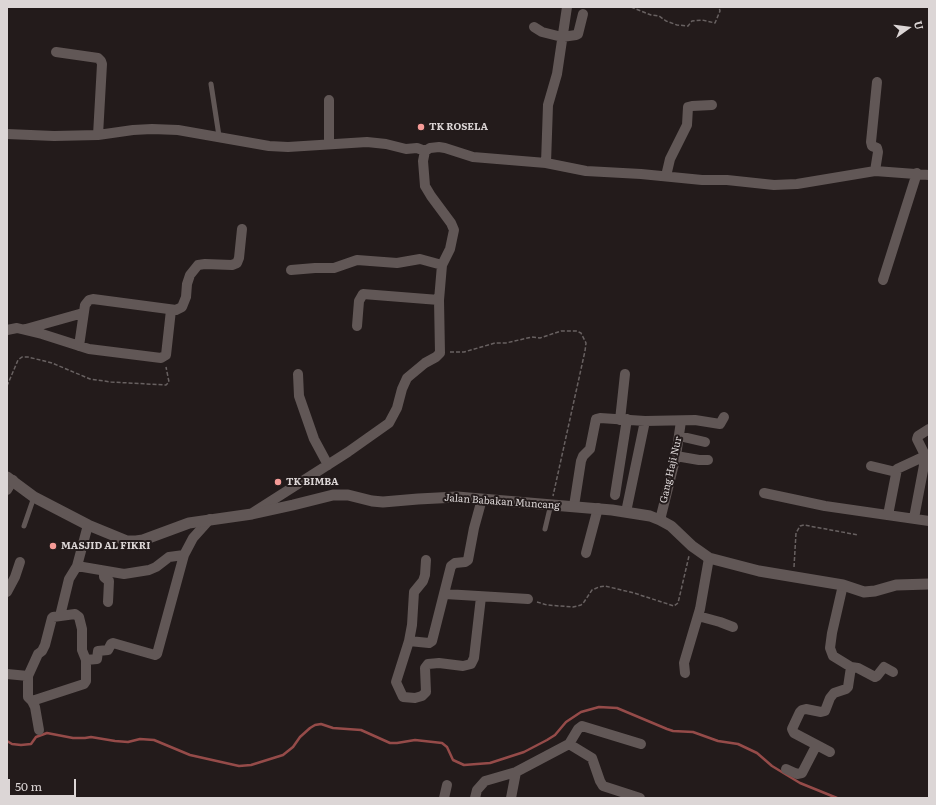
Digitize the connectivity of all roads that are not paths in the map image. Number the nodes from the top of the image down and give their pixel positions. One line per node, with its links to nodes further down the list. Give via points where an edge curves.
1 (567, 7): 4 (street)
2 (583, 14): 4 (street, via 578,34)
3 (534, 27): 4 (street, via 542,32)
4 (562, 36): 15 (street, via 557,74 548,105)
5 (56, 52): 11 (street, via 98,58 101,61)
6 (877, 82): 16 (street, via 871,142 878,152)
7 (211, 84): 12 (lane)
8 (330, 100): 13 (street)
9 (712, 105): 19 (street, via 688,107 687,125 670,159)
10 (7, 134): 11 (street)
11 (98, 135): 12 (street, via 152,129)
12 (219, 136): 13 (street, via 269,146)
13 (329, 144): 14 (street, via 367,142)
14 (425, 151): 15 (street, via 439,147 473,158); 21 (street, via 425,186 454,230 450,249)
15 (546, 163): 19 (street, via 586,171)
16 (875, 171): 17 (street); 19 (street, via 797,184 774,185)
17 (917, 173): 18 (street); 23 (street)
18 (929, 175)
19 (666, 176)
20 (242, 229): 25 (street, via 237,263 198,266 190,275 182,307)
21 (442, 265): 22 (street, via 420,259 397,263 357,260 334,268); 24 (street)
22 (291, 270)
23 (883, 280)
24 (438, 300): 27 (street, via 363,294 359,301); 43 (street, via 440,353 407,378 389,423)
25 (171, 310): 26 (street, via 93,299 85,304); 30 (street, via 164,357)
26 (83, 313): 29 (street); 30 (street)
27 (357, 326)
28 (7, 330): 29 (street)
29 (24, 330): 30 (street)
30 (79, 346)
31 (298, 374): 43 (street, via 299,396 314,439)
32 (625, 374): 34 (street)
33 (724, 417): 36 (street, via 720,424 695,420)
34 (624, 420): 35 (street); 48 (street); 52 (street, via 596,420 590,449 581,461)
35 (646, 421): 36 (street); 54 (street)
36 (681, 421): 38 (street, Gang Haji Nur)
37 (929, 429): 41 (street, via 917,439)
38 (679, 436): 39 (street); 40 (street, Gang Haji Nur)
39 (705, 442)
40 (676, 456): 42 (street); 59 (street, Gang Haji Nur)
41 (925, 456): 45 (street, via 899,467); 57 (street)
42 (708, 460)
43 (328, 465): 55 (street)
44 (871, 466): 45 (street)
45 (896, 472): 56 (street)
46 (9, 483): 49 (street, Jalan Babakan Muncang)
47 (764, 493): 56 (street, via 825,506)
48 (615, 495)
49 (34, 497): 61 (street, Jalan Babakan Muncang); 62 (lane)
50 (482, 499): 51 (street, Jalan Babakan Muncang); 55 (street, Jalan Babakan Muncang, via 432,498 383,502 348,495 333,495); 74 (street, via 468,560 452,565)
51 (551, 504): 52 (street, Jalan Babakan Muncang); 63 (lane)
52 (574, 506): 53 (street, Jalan Babakan Muncang)
53 (598, 508): 54 (street, Jalan Babakan Muncang); 64 (street)
54 (626, 512): 59 (street, Jalan Babakan Muncang)
55 (252, 514): 58 (street, Jalan Babakan Muncang)
56 (888, 515): 57 (street)
57 (914, 518): 60 (street)
58 (210, 519): 61 (street, Jalan Babakan Muncang, via 189,523 136,541 127,541); 65 (street, via 192,538)
59 (660, 520): 66 (street, Jalan Babakan Muncang)
60 (929, 521)
61 (88, 525): 69 (street)
62 (24, 526)
63 (545, 529)
64 (586, 553)
65 (184, 555): 70 (street, via 169,557 149,570 124,574); 82 (street, via 157,653 154,655 113,643 108,650 98,651 98,659)
66 (709, 558): 72 (street, Jalan Babakan Muncang, via 759,571); 79 (street)
67 (426, 560): 81 (street, via 423,581 414,592)
68 (20, 562): 73 (street)
69 (77, 566): 70 (street); 78 (street, via 69,579)
70 (104, 571): 77 (street, via 104,577 109,581)
71 (929, 584): 72 (street, Jalan Babakan Muncang, via 896,585 869,592)
72 (843, 585): 83 (street, via 830,648 833,656)
73 (7, 592)
74 (445, 594): 75 (street); 81 (street, via 432,641)
75 (481, 597): 76 (street); 81 (street, via 474,658 471,664 428,664 425,668 426,692 415,698 403,698 396,682)
76 (528, 599)
77 (108, 602)
78 (60, 616): 82 (street, via 75,614 79,617 82,650); 87 (street, via 52,618 45,645)
79 (698, 616): 80 (street); 85 (street, via 684,663)
80 (733, 628)
81 (409, 641)
82 (86, 660): 88 (street, via 84,684)
83 (851, 667): 84 (street, via 875,677 884,667); 92 (street, via 848,687 834,693 825,711 802,710 792,729 794,733)
84 (893, 672)
85 (685, 673)
86 (7, 674): 87 (street)
87 (28, 676): 88 (street, via 28,697)
88 (32, 701): 89 (street)
89 (39, 730)
90 (569, 744): 91 (street, via 582,726); 95 (street); 100 (street, via 592,758 603,786)
91 (641, 744)
92 (816, 746): 93 (street); 94 (street, via 802,773 797,774)
93 (830, 752)
94 (786, 768)
95 (516, 772): 98 (street, via 485,781 477,790); 99 (street)
96 (447, 785): 97 (street)
97 (444, 798)
98 (475, 798)
99 (510, 798)
100 (640, 798)

